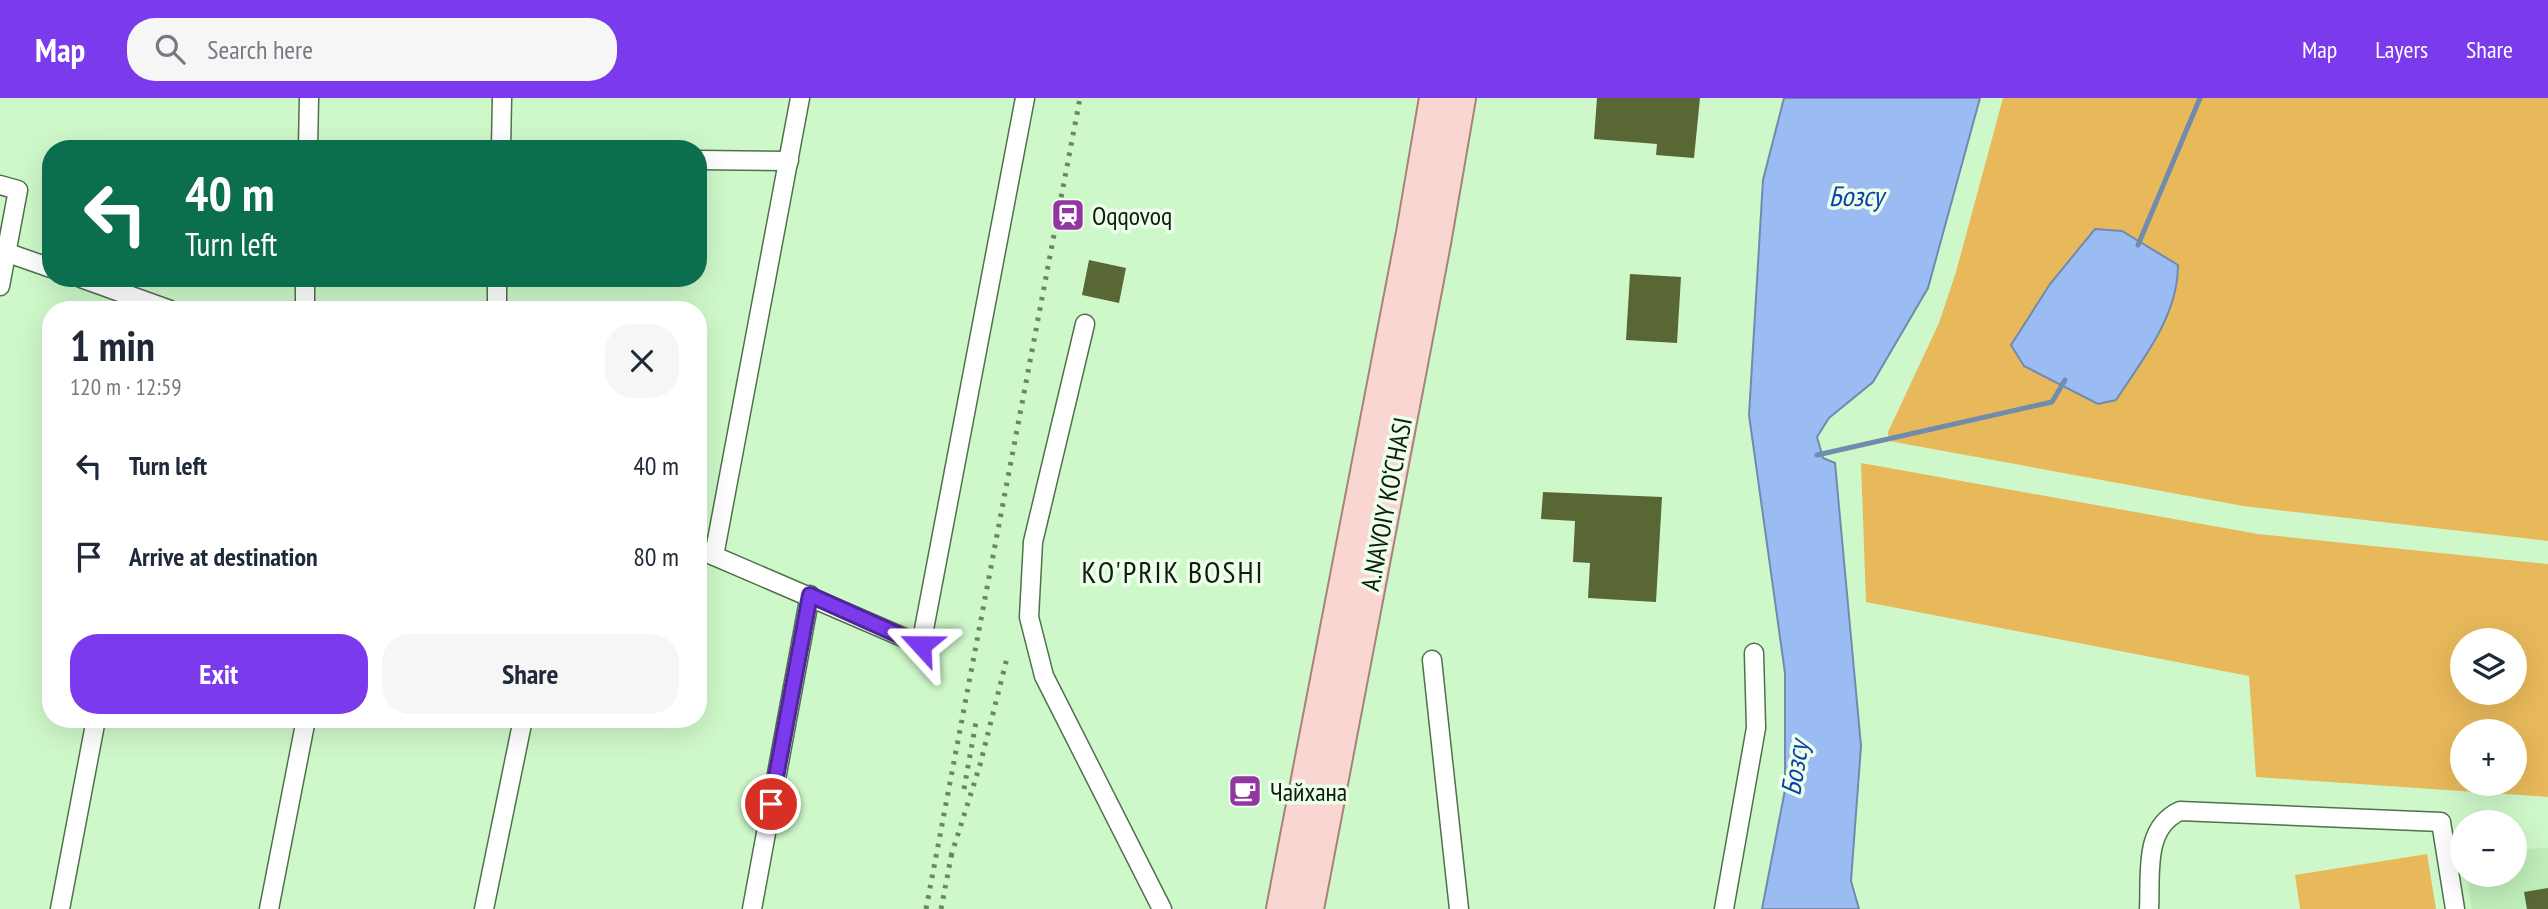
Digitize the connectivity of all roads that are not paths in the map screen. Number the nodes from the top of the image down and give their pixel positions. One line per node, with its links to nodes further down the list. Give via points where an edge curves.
1 (309, 98): 7 (street)
2 (502, 98): 8 (street)
3 (800, 98): 10 (street)
4 (1025, 98): 20 (street, via 921,645)
5 (1434, 98): 31 (main road)
6 (1461, 98): 32 (main road, A.NAVOIY KO‘CHASI)
7 (308, 140)
8 (501, 140)
9 (707, 160): 10 (street)
10 (789, 161): 18 (street)
11 (0, 185): 12 (street, via 18,190)
12 (8, 253): 13 (street); 14 (street)
13 (42, 265)
14 (0, 286)
15 (106, 287): 16 (street)
16 (145, 301)
17 (1085, 324): 30 (street, via 1033,542 1029,617 1044,676)
18 (707, 547)
19 (707, 552): 20 (street)
20 (810, 595): 29 (street)
21 (1754, 653): 34 (street, via 1756,728)
22 (1432, 660): 33 (street)
23 (94, 728): 26 (street)
24 (304, 728): 27 (street)
25 (521, 728): 28 (street)
26 (60, 909)
27 (269, 909)
28 (484, 909)
29 (752, 909)
30 (1162, 909)
31 (1281, 909)
32 (1308, 909)
33 (1459, 909)
34 (1724, 909)
35 (2149, 909): 36 (street, via 2153,839 2164,820 2180,811 2441,822)
36 (2455, 909)

